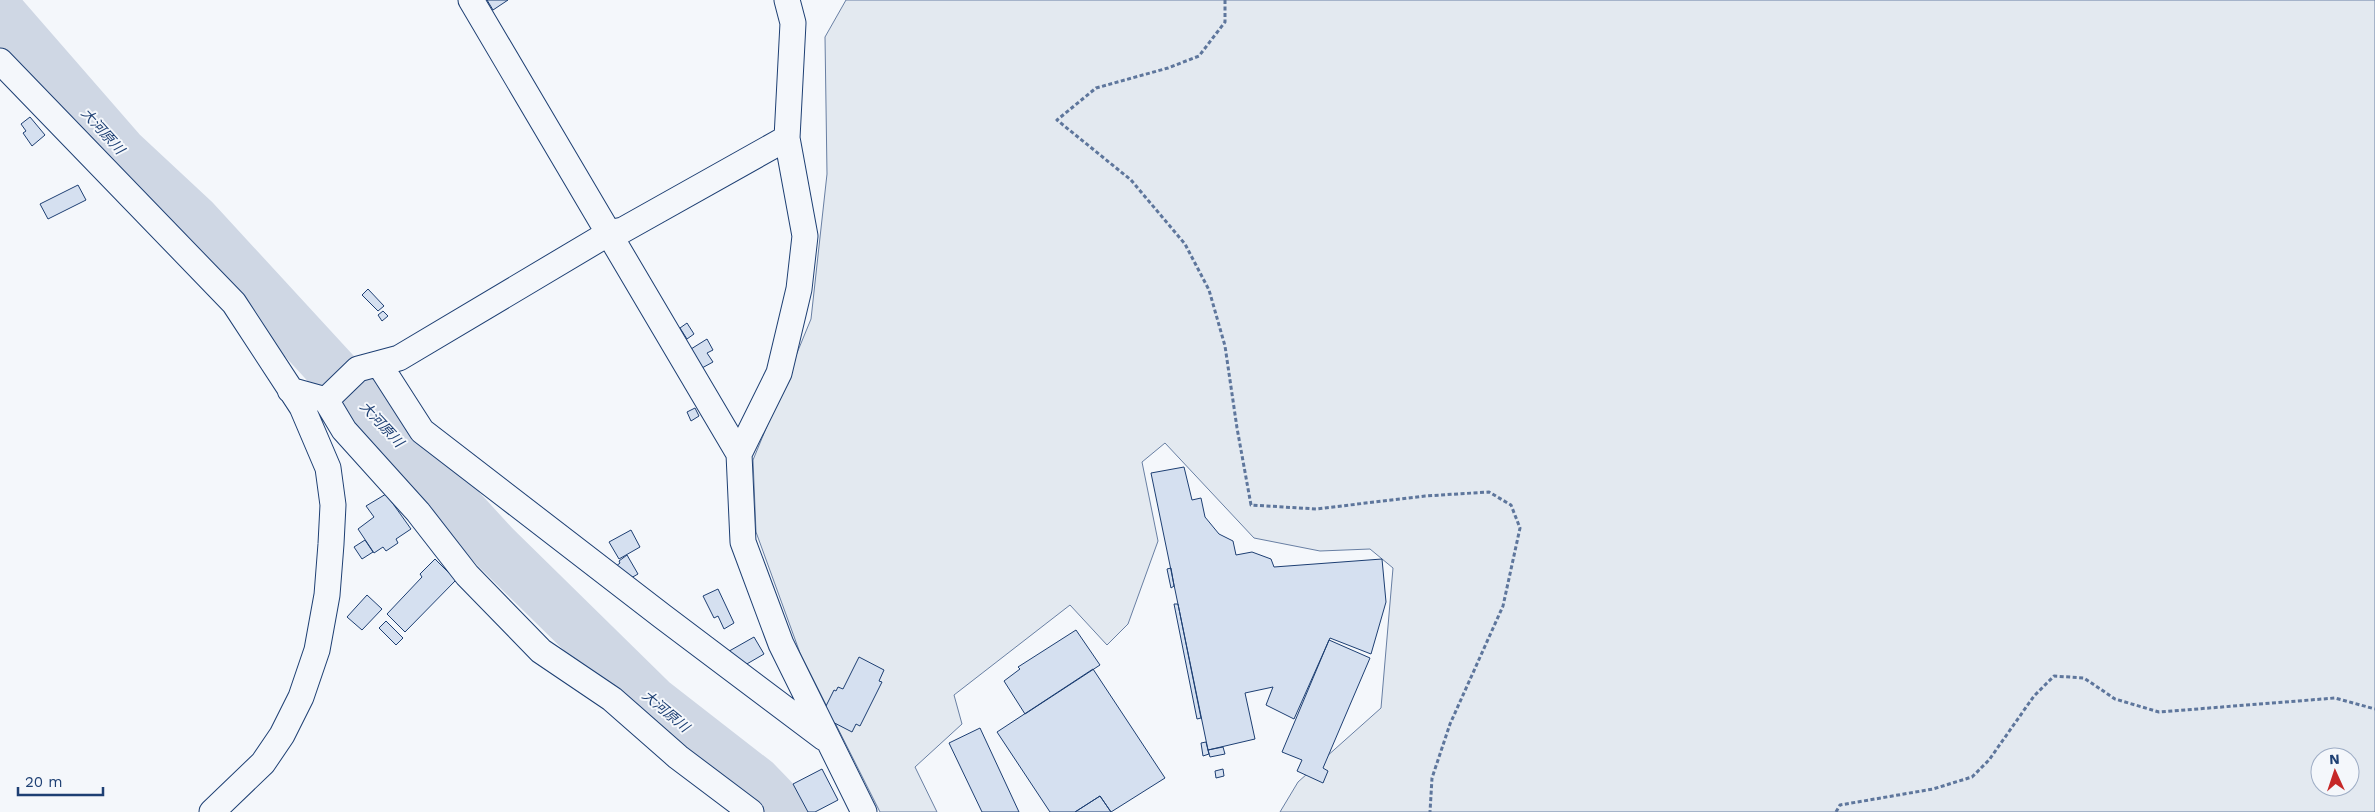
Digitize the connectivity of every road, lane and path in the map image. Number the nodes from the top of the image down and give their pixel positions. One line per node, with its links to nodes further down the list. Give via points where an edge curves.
1 (470, 0): 6 (street)
2 (787, 0): 5 (street, via 793,23)
3 (1225, 0): 16 (path, via 1225,22 1199,56 1096,88 1057,120 1131,180 1185,244 1209,290 1225,346 1251,505 1316,509 1489,492 1511,505 1520,528 1503,606 1450,724 1432,778)
4 (0, 61): 8 (street, via 234,303)
5 (788, 138): 6 (street, via 623,230); 10 (street, via 805,236 799,289 779,373)
6 (608, 234): 7 (street, via 399,358); 10 (street)
7 (368, 366): 9 (street); 12 (street, via 422,430)
8 (290, 390): 9 (street); 13 (street, via 309,423 328,468 333,505 327,595 317,650 301,697 282,735 263,763)
9 (326, 400): 14 (street, via 344,430 418,512 467,575 541,651 612,699 678,757)
10 (738, 454): 12 (street, via 743,542 781,644)
11 (2375, 709): 17 (path, via 2335,698 2160,712 2115,699 2084,678 2054,676 2034,696 1990,760 1972,777 1933,789 1840,805)
12 (828, 741): 15 (street)
13 (212, 812)
14 (751, 812)
15 (864, 812)
16 (1430, 812)
17 (1836, 812)

